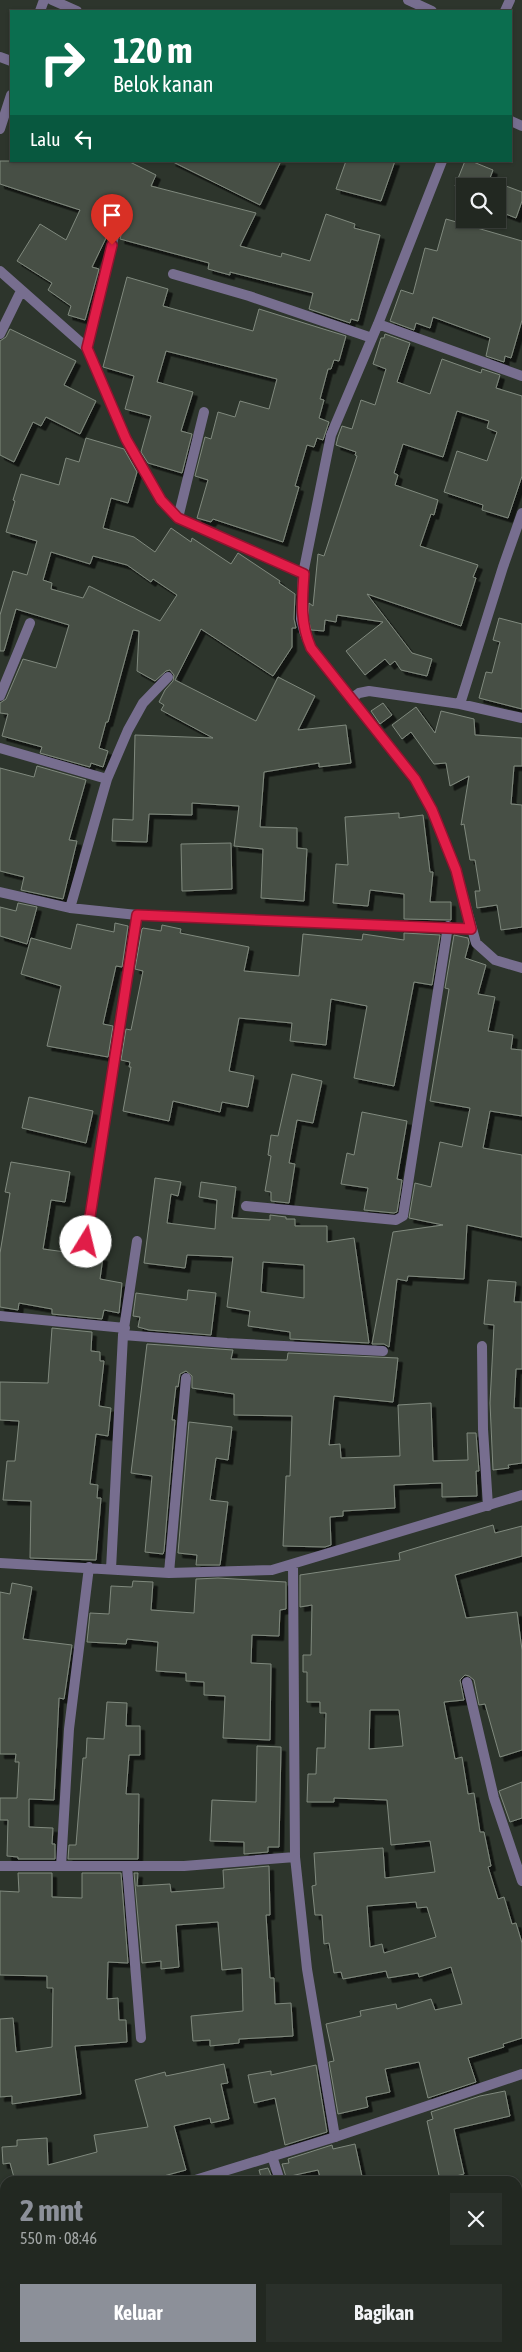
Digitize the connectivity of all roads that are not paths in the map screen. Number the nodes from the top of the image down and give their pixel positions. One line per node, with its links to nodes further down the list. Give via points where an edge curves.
1 (52, 0): 3 (street)
2 (408, 0): 4 (street)
3 (75, 10)
4 (430, 10)
5 (10, 97): 6 (street)
6 (0, 130)
7 (442, 162): 12 (street)
8 (120, 211): 15 (street)
9 (0, 271): 11 (street)
10 (173, 274): 14 (street)
11 (21, 291): 13 (street); 15 (street)
12 (378, 324): 14 (street); 16 (street)
13 (0, 334)
14 (372, 338): 20 (street, via 331,435)
15 (87, 348): 19 (street, via 126,439 161,500)
16 (522, 376)
17 (204, 412): 19 (street)
18 (522, 513): 25 (street)
19 (178, 518): 20 (street)
20 (304, 574): 24 (street, via 301,619 304,631 311,648)
21 (30, 623): 23 (street)
22 (168, 677): 28 (street, via 143,703)
23 (0, 696)
24 (352, 698): 25 (street, via 368,692); 33 (street, via 415,779 432,810 456,870)
25 (460, 704): 26 (street)
26 (522, 718)
27 (0, 748): 28 (street)
28 (107, 779): 30 (street)
29 (0, 892): 30 (street)
30 (70, 908): 31 (street)
31 (137, 915): 32 (street); 37 (street)
32 (448, 926): 33 (street); 35 (street, via 403,1216 396,1220)
33 (471, 929): 34 (street, via 476,942 495,960)
34 (522, 968)
35 (246, 1206)
36 (137, 1241): 39 (street)
37 (86, 1242)
38 (0, 1316): 39 (street)
39 (124, 1331): 41 (street, via 227,1343); 48 (street)
40 (482, 1346): 44 (street)
41 (384, 1351)
42 (186, 1378): 49 (street)
43 (522, 1495): 44 (street)
44 (488, 1506): 46 (street)
45 (0, 1563): 47 (street)
46 (292, 1565): 49 (street, via 254,1572); 51 (street)
47 (89, 1567): 48 (street); 53 (street, via 69,1729)
48 (111, 1569): 49 (street)
49 (169, 1573)
50 (467, 1682): 55 (street, via 494,1798)
51 (295, 1857): 54 (street, via 184,1866); 58 (street, via 307,1969)
52 (0, 1866): 53 (street)
53 (61, 1866): 54 (street)
54 (127, 1866): 56 (street)
55 (522, 1881)
56 (141, 2038)
57 (522, 2074): 58 (street)
58 (335, 2137): 59 (street)
59 (272, 2156): 60 (street); 61 (street)
60 (208, 2176)
61 (278, 2176)

